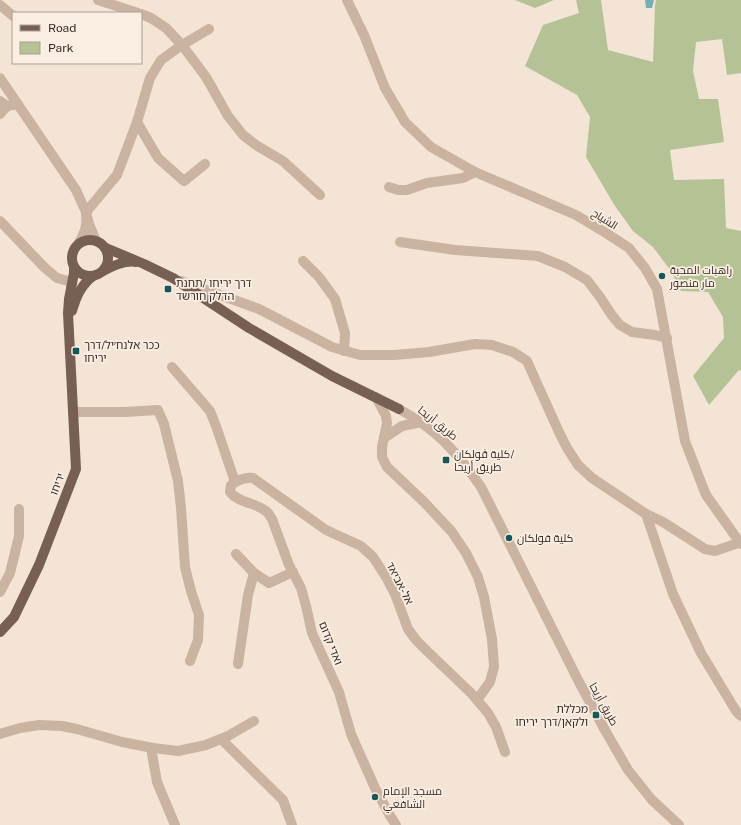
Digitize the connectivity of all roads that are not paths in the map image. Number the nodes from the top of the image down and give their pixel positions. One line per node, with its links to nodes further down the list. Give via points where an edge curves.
1 (98, 0): 4 (street)
2 (347, 0): 15 (street, الشياح, via 385,88 405,122 431,147)
3 (0, 5): 6 (street)
4 (135, 12)
5 (142, 14): 8 (street, via 166,28)
6 (12, 15)
7 (209, 29): 8 (street)
8 (182, 45): 13 (street, via 161,60 150,78); 17 (street, via 243,135 283,161)
9 (0, 78): 11 (street)
10 (3, 103): 11 (street); 12 (street)
11 (18, 104): 18 (street, via 76,190)
12 (0, 114)
13 (137, 122): 14 (street, via 158,158 184,181); 18 (street, via 117,174)
14 (206, 164)
15 (475, 172): 16 (street, via 463,178 427,183 407,190); 32 (street, الشياح, via 576,215 630,248 657,289)
16 (389, 186)
17 (320, 195)
18 (86, 212): 20 (street); 22 (street, via 87,225)
19 (0, 221): 30 (street, via 45,268 57,278)
20 (96, 240): 22 (main road, via 84,240); 23 (main road)
21 (400, 242): 32 (street, via 455,250 538,256 587,280 620,325 632,332)
22 (79, 243): 26 (main road, via 72,252)
23 (106, 248): 25 (main road); 27 (main road, via 108,260)
24 (303, 261): 33 (street, via 335,299 345,333)
25 (144, 264): 27 (main road, via 120,264); 29 (main road)
26 (74, 268): 28 (main road, via 82,275); 30 (main road, יריחו)
27 (104, 271): 28 (main road)
28 (93, 276): 31 (main road, יריחו, via 86,281 76,299)
29 (173, 278): 33 (street, via 259,309); 35 (main road, طريق أريحا, via 256,332)
30 (72, 282): 31 (main road, יריחו)
31 (69, 329): 37 (main road, יריחו)
32 (667, 338): 43 (street, الشياح, via 685,441 706,495)
33 (344, 351): 42 (street, via 360,355 394,355 475,344 492,345 513,352 527,361 566,448 578,465 592,478)
34 (172, 367): 40 (street, ואדי קדום, via 210,411)
35 (376, 398): 36 (main road, طريق أريحا); 39 (street, via 386,416)
36 (399, 409): 38 (street, طريق أريحا)
37 (73, 412): 48 (main road, יריחו, via 76,469 39,565 14,617); 49 (street, via 158,410 178,481 185,567 199,615 198,640)
38 (421, 422): 39 (street, via 402,426); 61 (street, طريق أريحا, via 455,452 481,487 579,682 628,770 652,800)
39 (384, 438): 51 (street, via 382,457 387,468 452,532 466,552 478,577 492,639 494,667 490,682)
40 (233, 484): 45 (street, ואדי קדום, via 230,492 234,496 268,513); 51 (street, אל-אביאד, via 247,477 253,478 326,530 360,546 373,557 395,594 408,629 416,640)
41 (19, 509): 47 (street, via 19,536 10,573)
42 (646, 514): 43 (street, via 705,549 715,551); 52 (street, via 673,594 702,653)
43 (741, 543)
44 (236, 554): 46 (street)
45 (293, 572): 46 (street, via 269,583); 60 (street, ואדי קדום, via 301,588 312,633 339,692 352,734 375,788)
46 (254, 573): 50 (street, via 248,595)
47 (0, 592)
48 (0, 632)
49 (190, 661)
50 (238, 664)
51 (477, 700): 57 (street, אל-אביאד, via 496,727)
52 (741, 716)
53 (254, 721): 55 (street)
54 (0, 734): 56 (street, via 39,725 62,726)
55 (221, 739): 56 (street, via 178,751); 59 (street, via 283,800)
56 (151, 748): 58 (street, via 157,782)
57 (505, 752)
58 (175, 825)
59 (292, 825)
60 (396, 825)
61 (679, 825)

